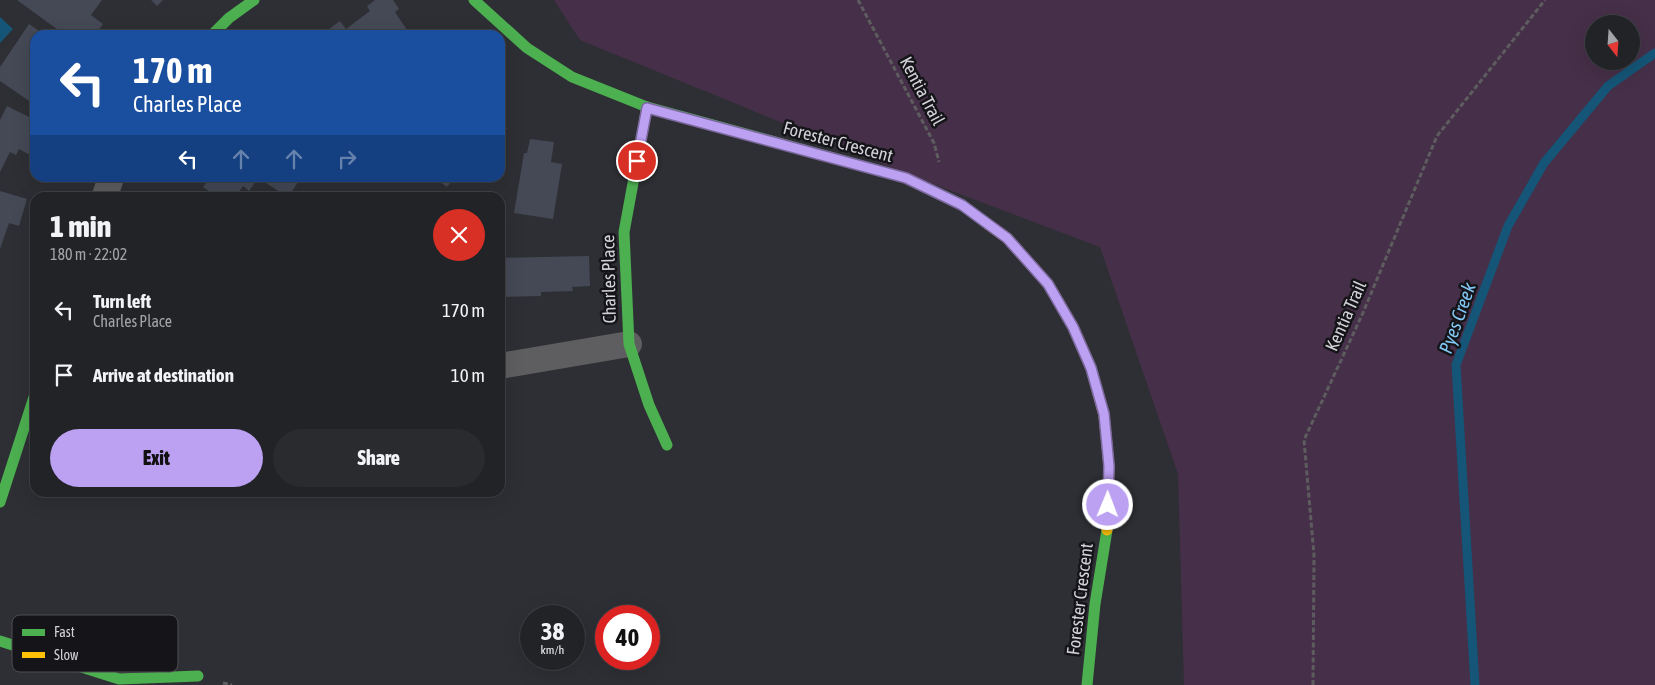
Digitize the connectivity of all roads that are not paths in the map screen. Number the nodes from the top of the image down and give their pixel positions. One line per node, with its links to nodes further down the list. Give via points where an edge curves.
1 (254, 0): 3 (street)
2 (474, 0): 4 (street, Forester Crescent, via 527,48 572,76)
3 (217, 30)
4 (647, 108): 5 (street, Charles Place, via 624,232); 14 (street, Forester Crescent, via 906,178 962,205 1007,238 1048,284 1073,327 1091,368 1104,414 1109,466 1108,525 1095,604)
5 (629, 344): 6 (street); 8 (street, Charles Place, via 649,405)
6 (505, 365)
7 (30, 409): 9 (street)
8 (667, 445)
9 (0, 502)
10 (0, 640): 11 (street)
11 (12, 644)
12 (97, 672): 13 (street, via 118,679)
13 (198, 676)
14 (1087, 685)

